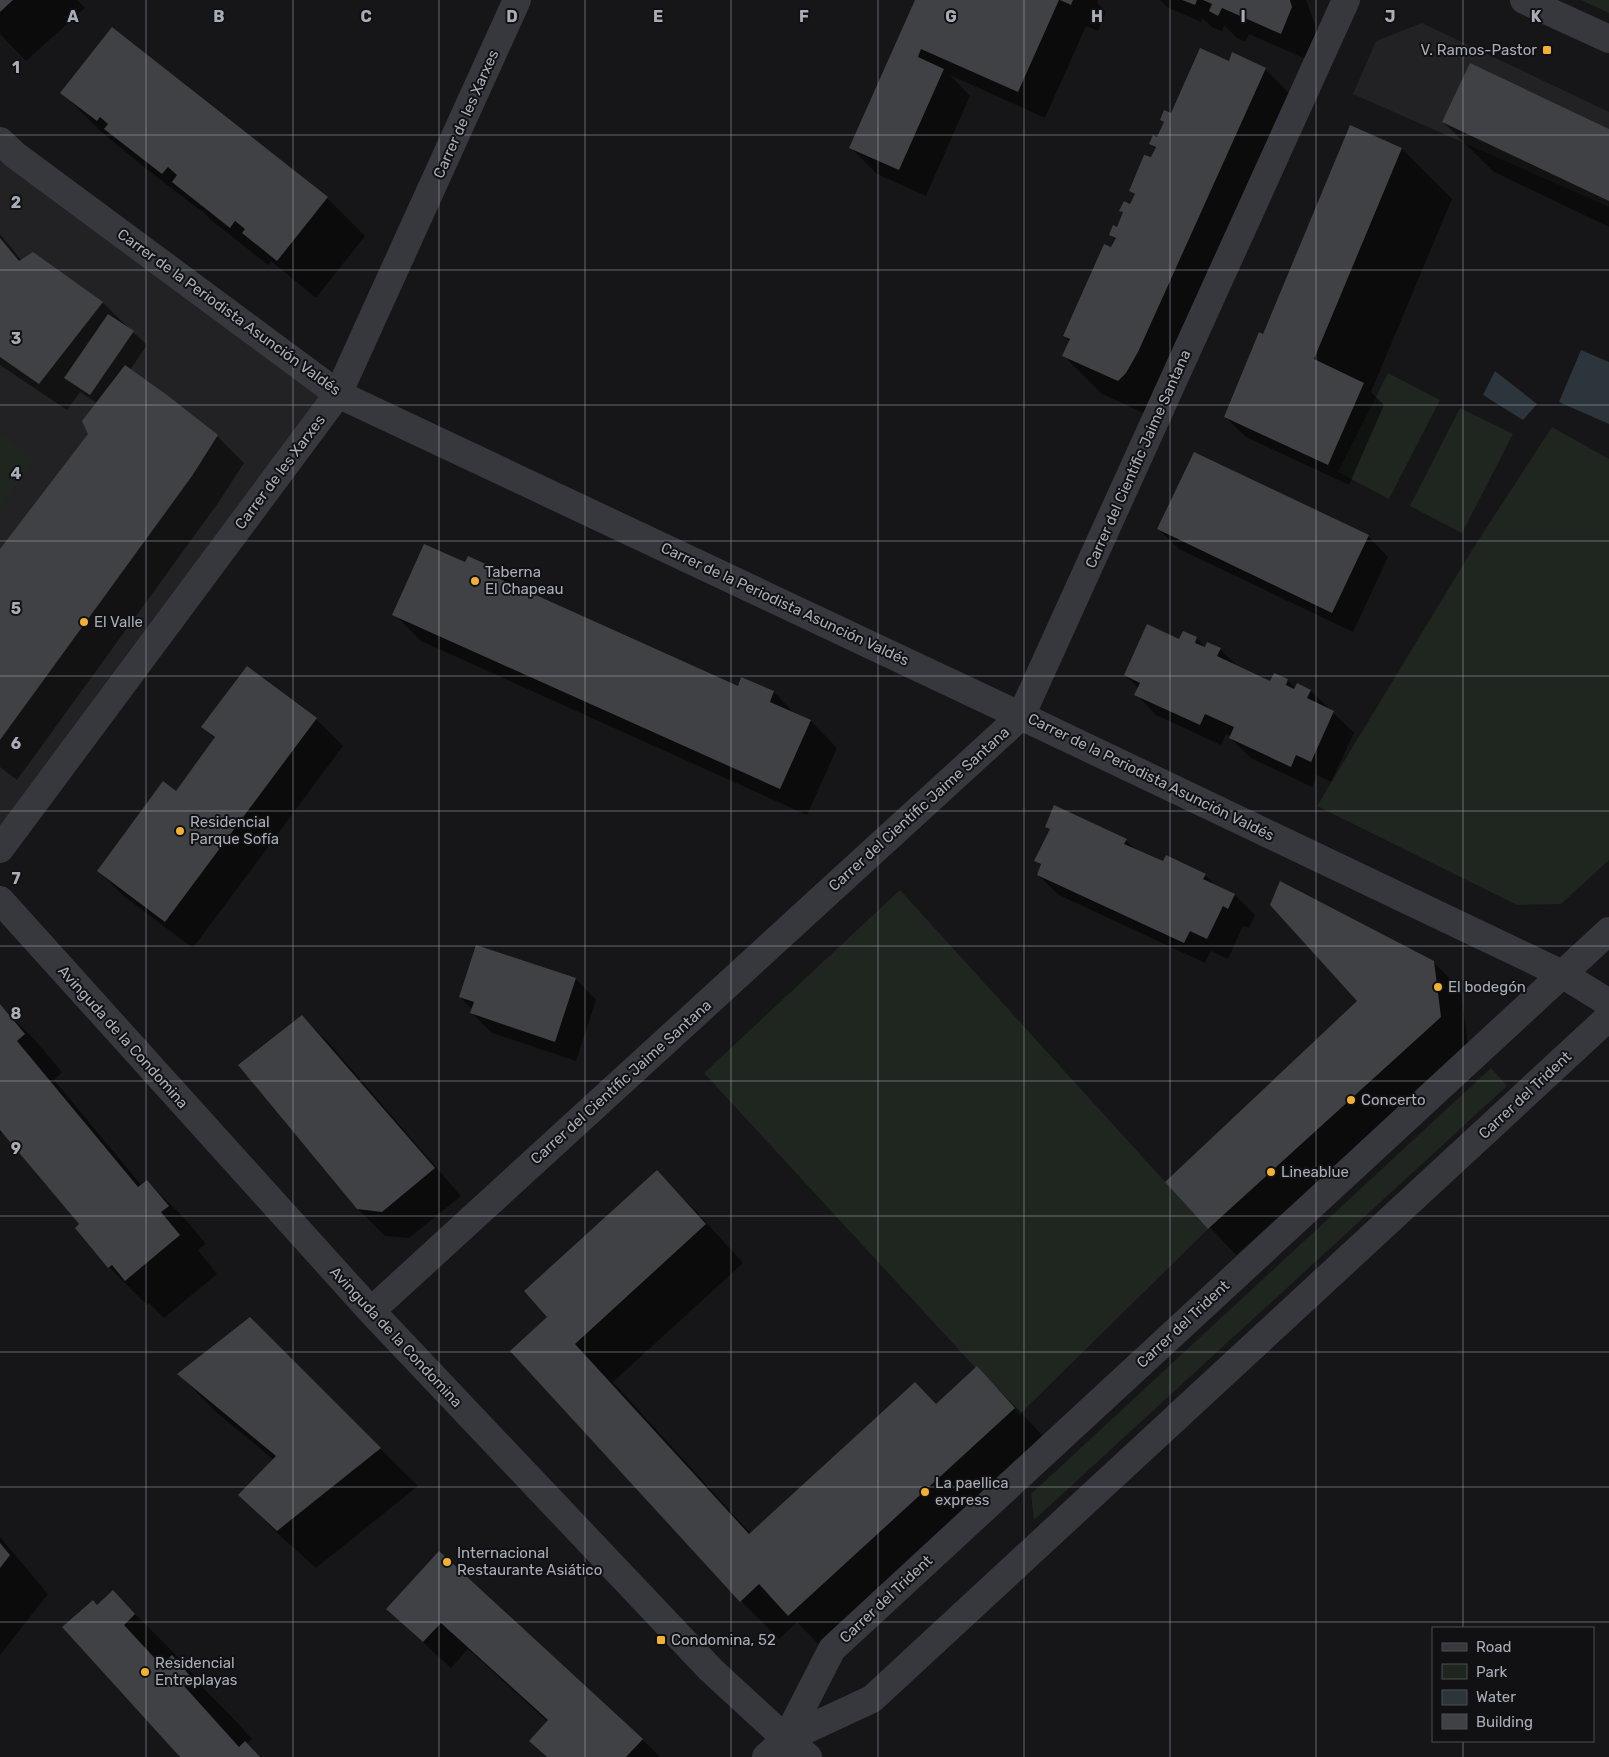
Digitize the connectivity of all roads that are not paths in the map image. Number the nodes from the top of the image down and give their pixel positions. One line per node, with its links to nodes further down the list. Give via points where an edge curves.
1 (518, 0): 6 (street, Carrer de les Xarxes)
2 (1346, 0): 7 (street, Carrer del Científic Jaime Santana)
3 (1524, 0): 4 (street)
4 (1609, 39)
5 (0, 141): 6 (street, Carrer de la Periodista Asunción Valdés)
6 (338, 394): 7 (street, Carrer de la Periodista Asunción Valdés); 8 (street, Carrer de les Xarxes)
7 (1022, 716): 11 (street, Carrer de la Periodista Asunción Valdés); 14 (street, Carrer del Científic Jaime Santana)
8 (0, 849)
9 (0, 900): 14 (street, Avinguda de la Condomina)
10 (1609, 931): 11 (street, Carrer del Trident)
11 (1562, 974): 12 (street, Carrer de la Periodista Asunción Valdés); 15 (street, Carrer del Trident, via 832,1649)
12 (1609, 1002)
13 (1609, 1017): 15 (street, Carrer del Trident, via 872,1699)
14 (371, 1311): 15 (street, Avinguda de la Condomina, via 711,1670)
15 (786, 1740): 16 (street, Carrer del Trident); 17 (street, Avinguda de la Condomina)
16 (766, 1757)
17 (808, 1757)

